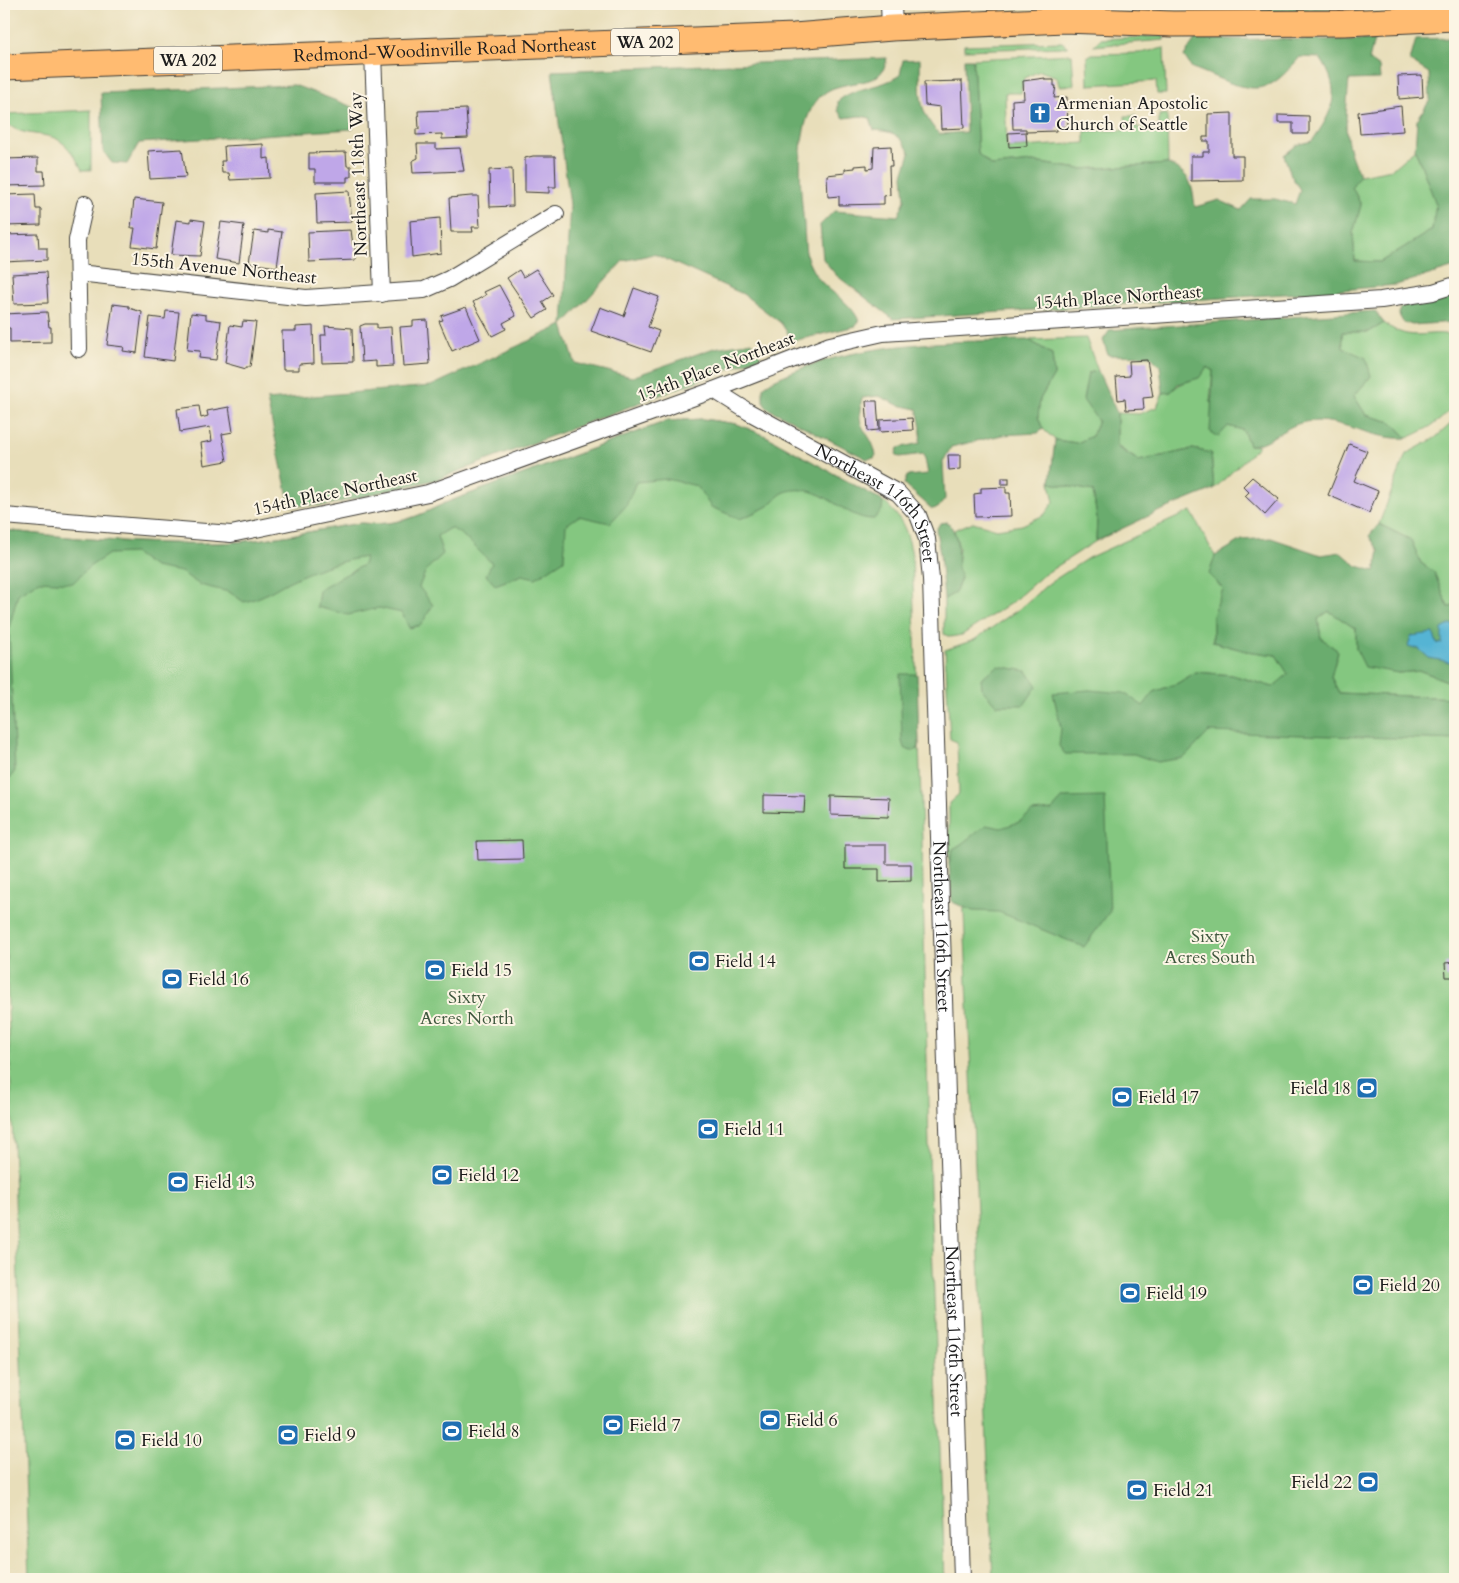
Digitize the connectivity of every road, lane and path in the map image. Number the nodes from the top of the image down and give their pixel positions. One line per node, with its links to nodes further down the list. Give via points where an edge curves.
1 (891, 16): 2 (main road, Redmond-Woodinville Road Northeast / WA 202, via 1173,24); 3 (main road, Redmond-Woodinville Road Northeast / WA 202, via 794,36)
2 (1455, 18)
3 (373, 53): 4 (main road, Redmond-Woodinville Road Northeast / WA 202); 9 (street, Northeast 118th Way)
4 (4, 67)
5 (85, 204): 7 (street, via 78,240)
6 (556, 214): 9 (street, 155th Avenue Northeast, via 450,279 424,290)
7 (78, 273): 9 (street, 155th Avenue Northeast, via 306,298); 10 (street)
8 (1455, 285): 11 (street, 154th Place Northeast, via 1381,300 900,330 830,345)
9 (382, 294)
10 (79, 349)
11 (714, 390): 12 (street, 154th Place Northeast, via 428,494 231,534); 13 (street, Northeast 116th Street, via 898,493 918,515 927,539 931,579)
12 (4, 516)
13 (962, 1579)

